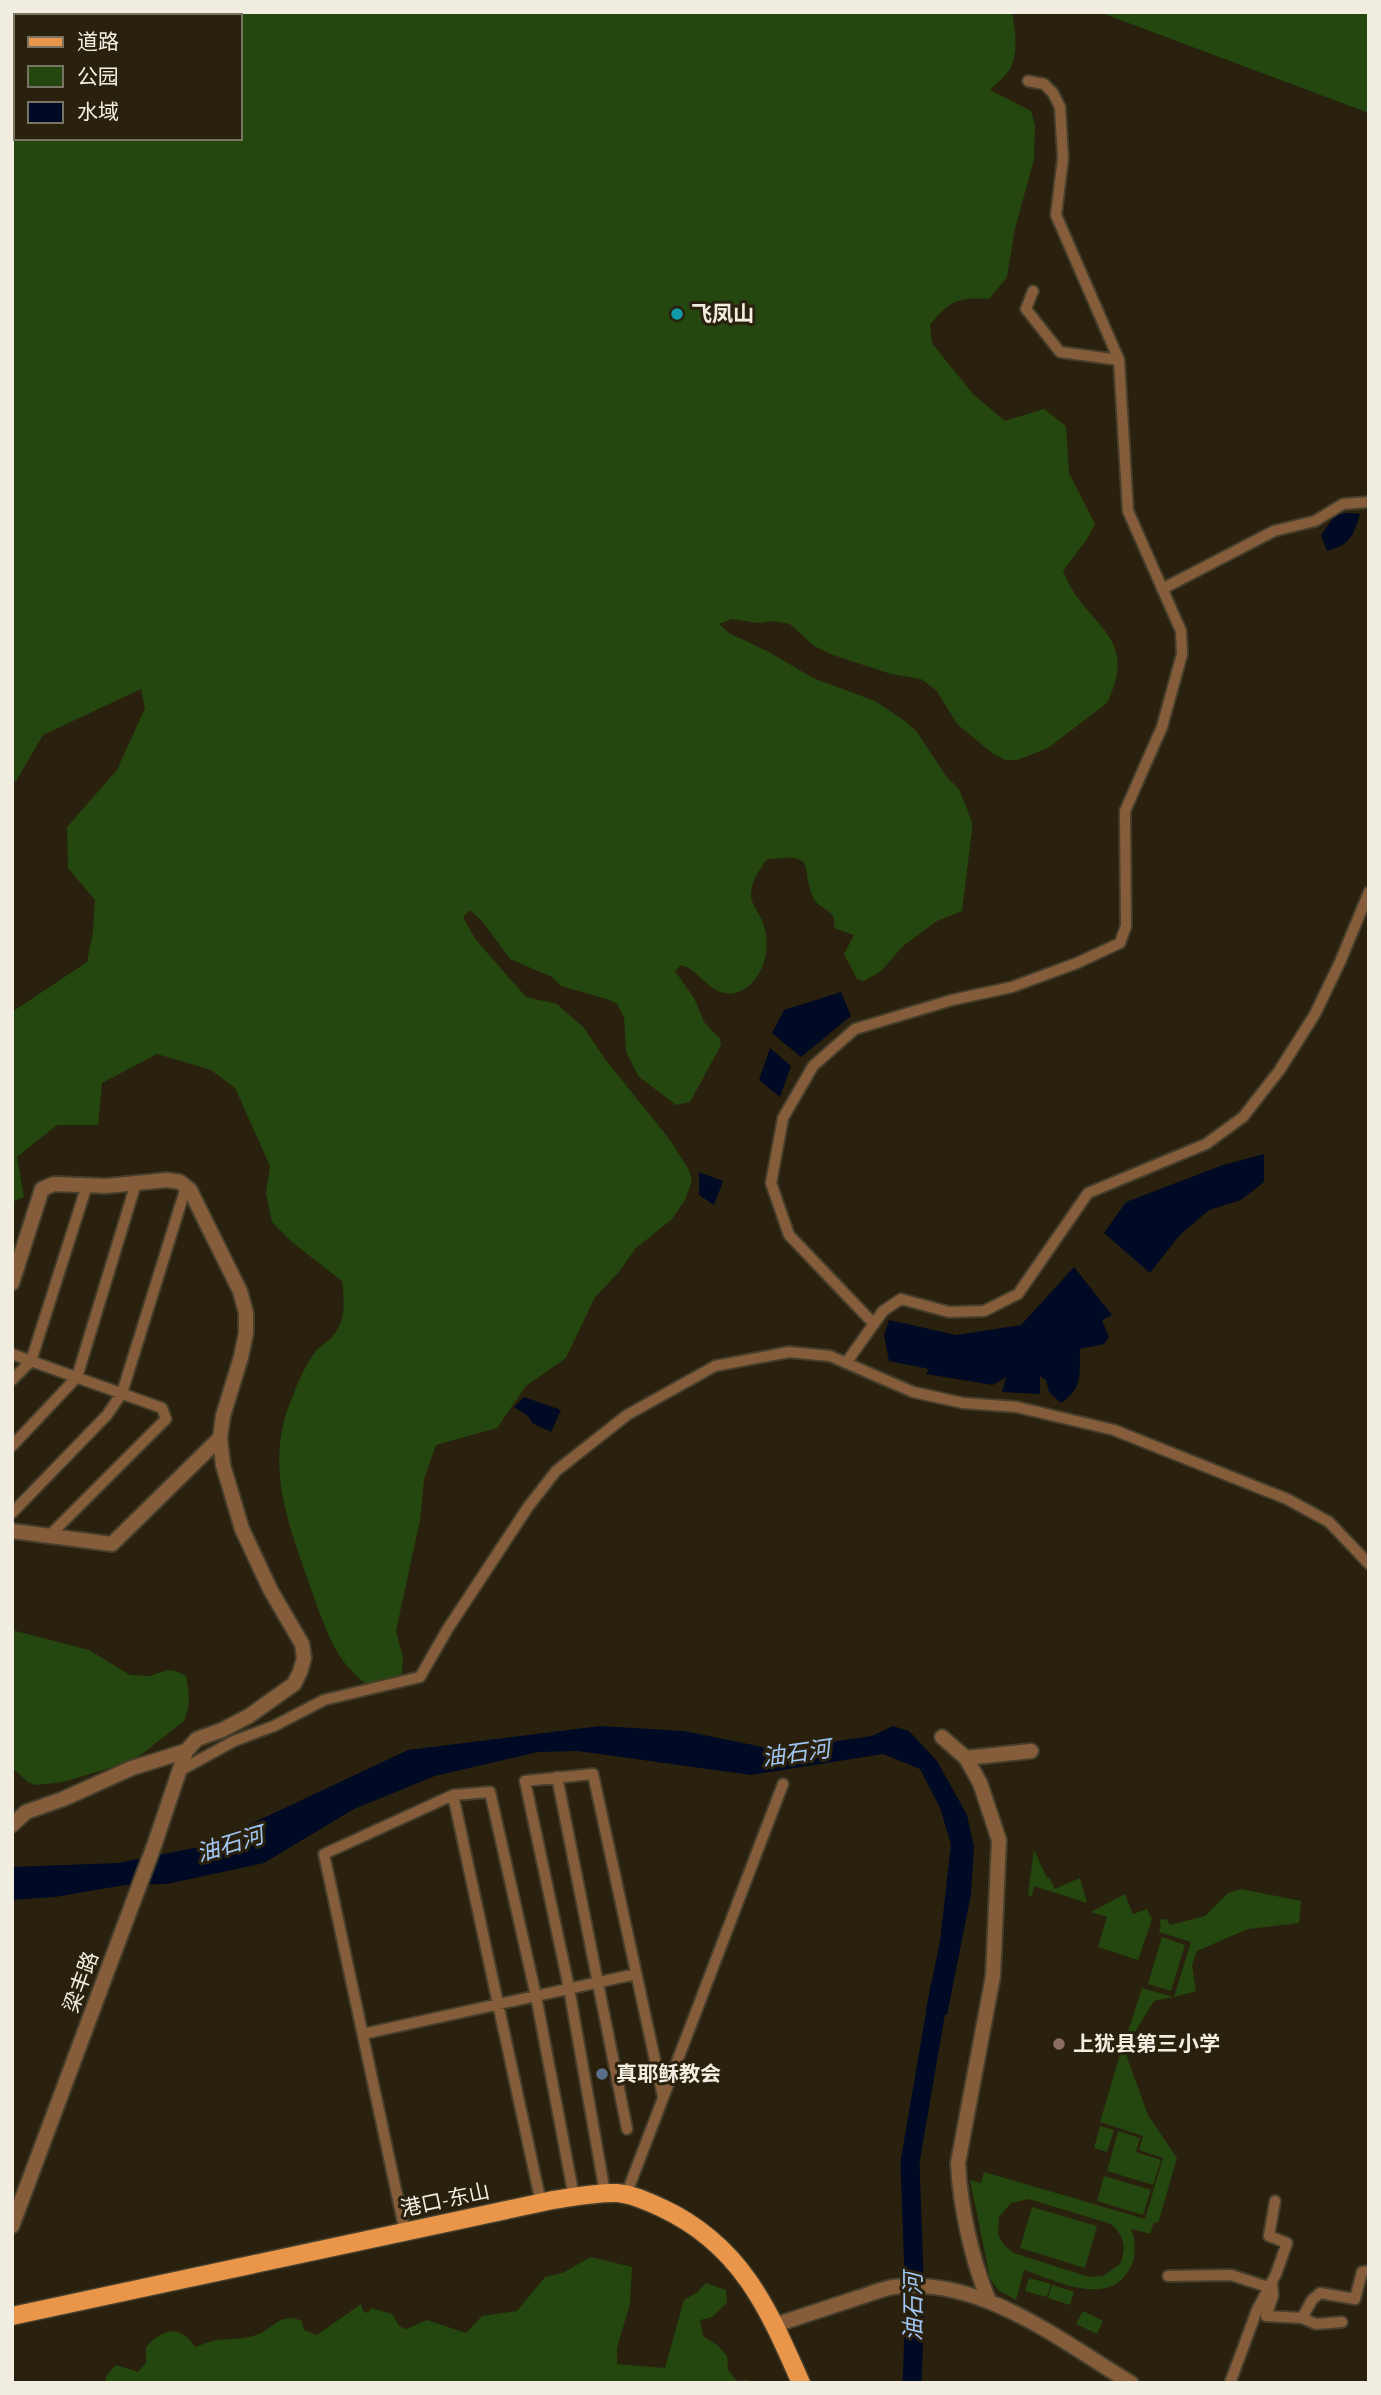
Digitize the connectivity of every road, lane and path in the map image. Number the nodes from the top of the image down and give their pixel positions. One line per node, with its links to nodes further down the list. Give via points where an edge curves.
1 (1028, 81): 3 (street, via 1044,84 1060,107 1063,158 1056,215)
2 (1033, 291): 3 (street, via 1026,309 1059,352)
3 (1119, 360): 5 (street, via 1128,511)
4 (1369, 502): 5 (street, via 1343,504 1315,521 1273,531)
5 (1162, 589): 11 (street, via 1181,631 1182,654 1162,727 1125,811 1126,926 1120,943 1012,987 855,1029 813,1066 783,1118 771,1184 789,1235)
6 (1369, 892): 11 (street, via 1315,1014 1243,1117 1206,1144 1088,1193 1018,1294 984,1311 949,1312 901,1299)
7 (136, 1183): 8 (street); 9 (street, via 167,1180); 15 (street)
8 (87, 1185): 10 (street, via 54,1184 42,1189); 13 (street)
9 (186, 1187): 17 (street); 18 (street, via 240,1291 246,1313 246,1333)
10 (12, 1283)
11 (874, 1324): 14 (street)
12 (12, 1354): 13 (street)
13 (31, 1361): 15 (street); 16 (street)
14 (846, 1363): 23 (street, via 913,1392 963,1403 1017,1407 1114,1430 1287,1499 1329,1522); 28 (street, via 830,1356 789,1352 715,1366 627,1415 556,1471 520,1518 420,1677 324,1700)
15 (77, 1377): 17 (street); 19 (street)
16 (12, 1380)
17 (121, 1393): 20 (street, via 107,1415); 22 (street, via 162,1408 166,1419)
18 (220, 1438): 22 (street, via 112,1544); 25 (street, via 242,1529 302,1644 303,1658 294,1684 250,1716 197,1739)
19 (12, 1446)
20 (12, 1513)
21 (12, 1531): 22 (street)
22 (49, 1536)
23 (1369, 1564)
24 (942, 1737): 27 (street)
25 (186, 1751): 28 (street, 梁丰路); 32 (street, via 26,1812)
26 (1031, 1751): 27 (street)
27 (966, 1758): 51 (street, via 999,1840 993,1976 958,2163 975,2259)
28 (181, 1770): 46 (street, 梁丰路)
29 (557, 1777): 33 (street, via 593,1774); 34 (street); 35 (street, via 525,1781)
30 (783, 1784): 39 (street)
31 (453, 1795): 36 (street, via 490,1792); 37 (street); 38 (street, via 324,1854)
32 (12, 1825)
33 (636, 1973): 34 (street); 39 (street)
34 (598, 1983): 35 (street); 40 (street)
35 (569, 1988): 36 (street); 41 (street)
36 (536, 1996): 37 (street); 43 (street)
37 (498, 2004): 38 (street); 45 (street)
38 (363, 2034): 47 (street)
39 (663, 2097): 42 (street)
40 (627, 2129)
41 (605, 2193): 42 (main road, 港口-东山); 43 (main road, 港口-东山)
42 (626, 2195): 55 (main road, 港口-东山, via 679,2216 710,2236 727,2252)
43 (574, 2197): 45 (main road, 港口-东山)
44 (1275, 2201): 50 (street, via 1269,2236 1287,2243)
45 (541, 2203): 47 (main road, 港口-东山)
46 (12, 2226)
47 (405, 2232): 52 (main road, 港口-东山)
48 (1369, 2271): 53 (street, via 1362,2272 1355,2299 1320,2293)
49 (1168, 2276): 50 (street, via 1231,2274)
50 (1270, 2284): 53 (street, via 1273,2296 1266,2316); 58 (street)
51 (989, 2301): 55 (street, via 927,2286 890,2287); 57 (street)
52 (12, 2316)
53 (1303, 2318): 54 (street, via 1316,2325)
54 (1342, 2322)
55 (775, 2325): 56 (main road, 港口-东山)
56 (801, 2383)
57 (1131, 2383)
58 (1230, 2383)

